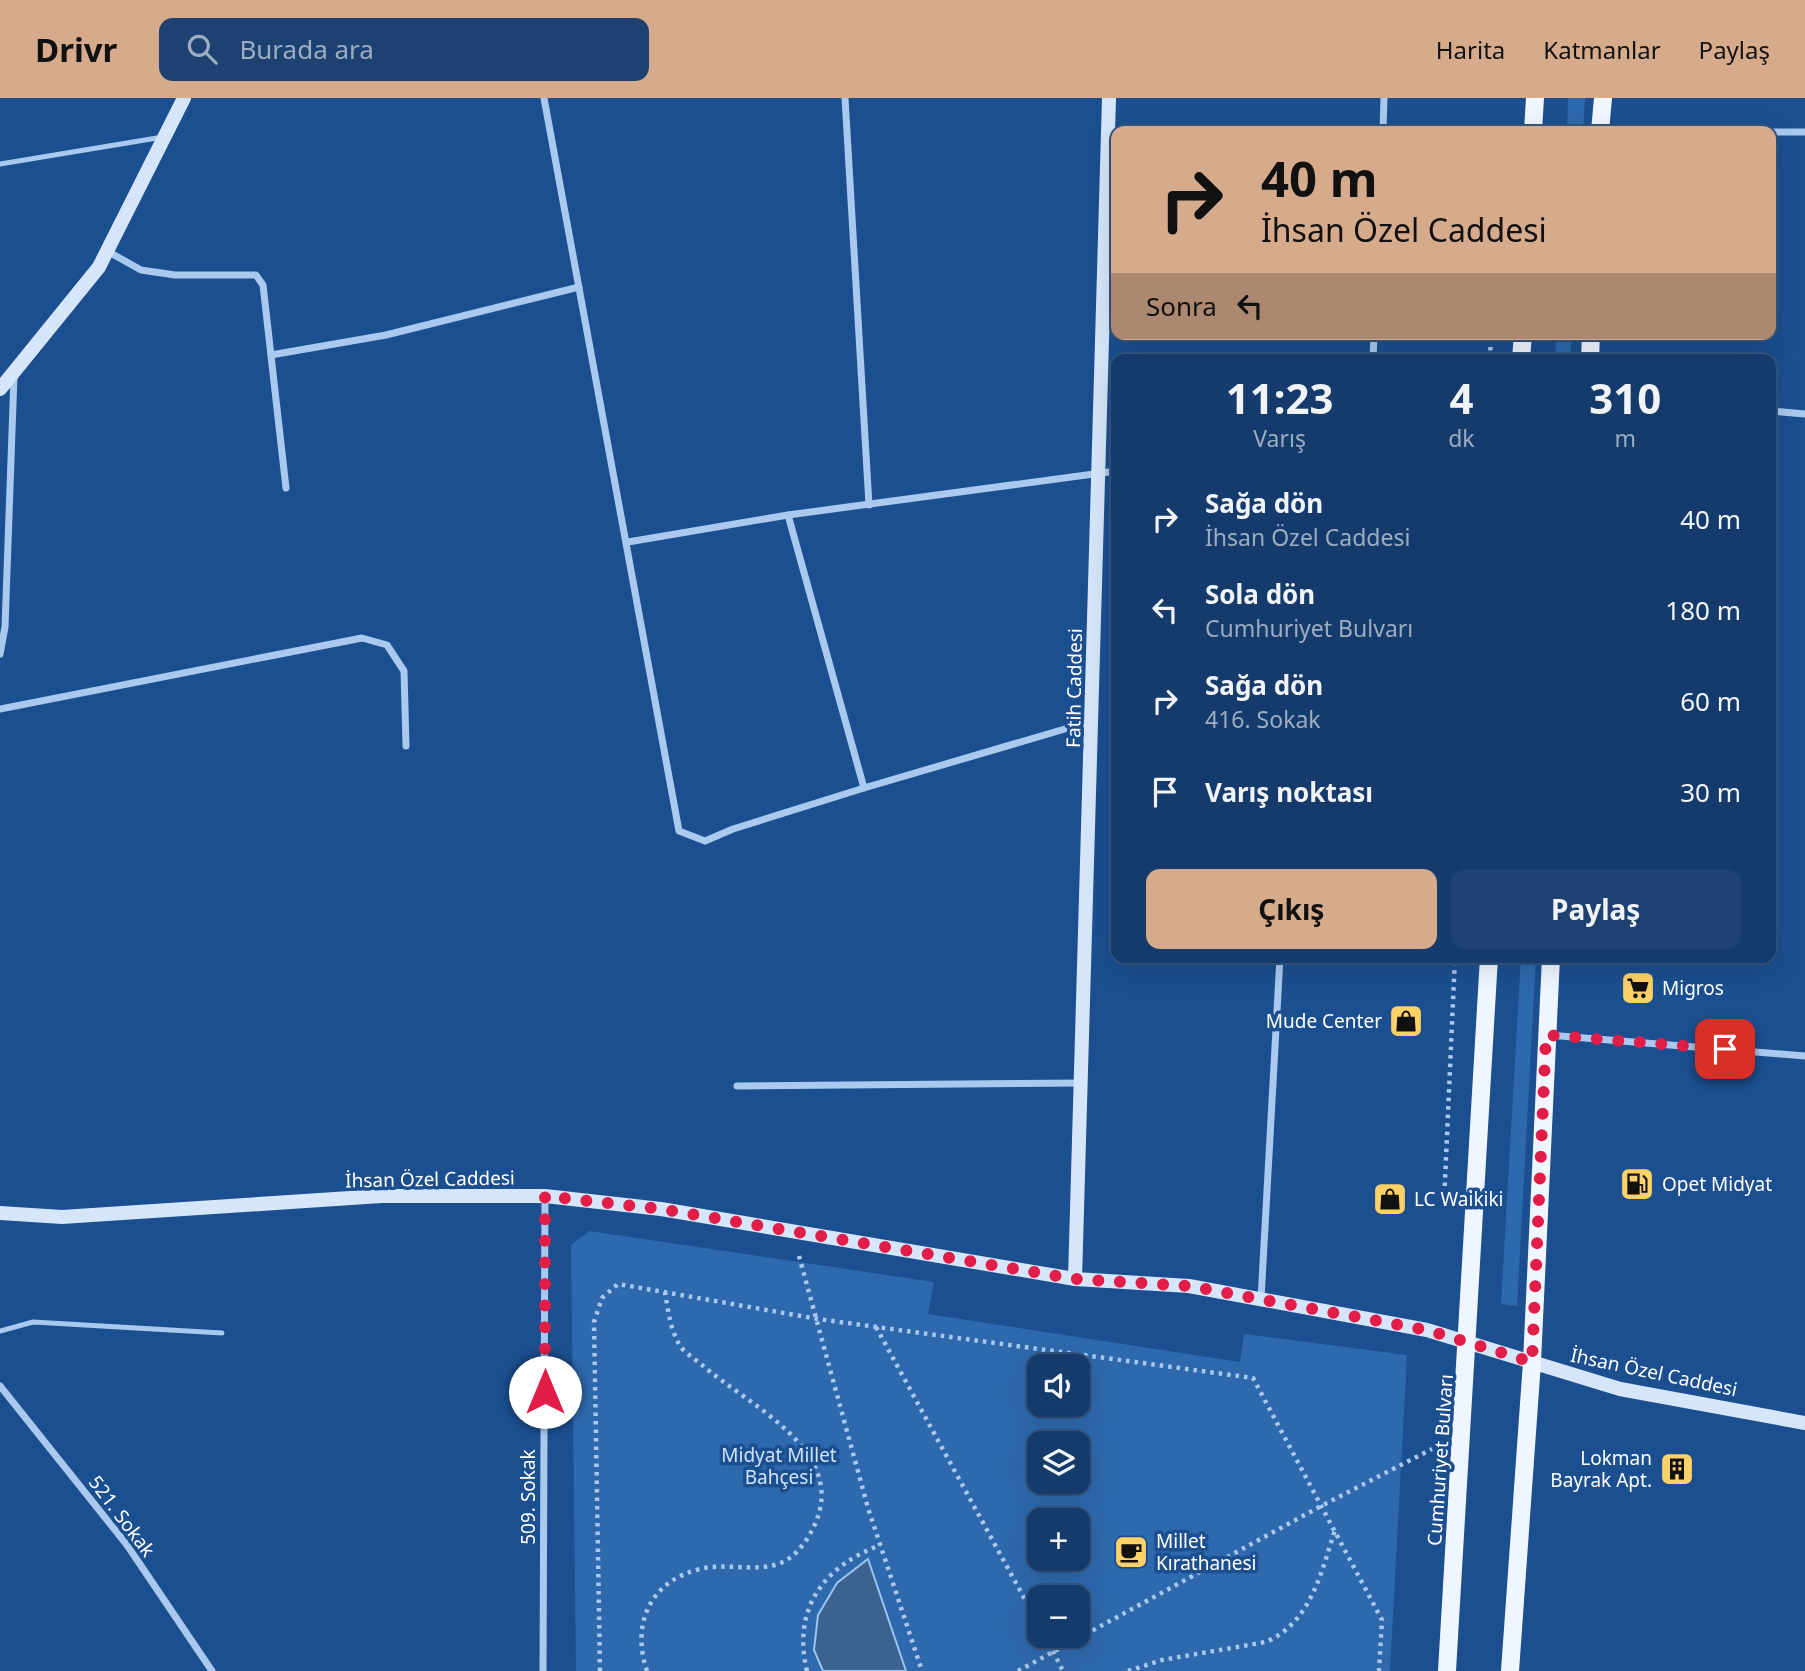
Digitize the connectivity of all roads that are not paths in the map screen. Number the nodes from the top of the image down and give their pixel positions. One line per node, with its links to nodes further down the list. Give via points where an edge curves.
1 (184, 98): 13 (street)
2 (544, 98): 16 (street)
3 (845, 98): 25 (street)
4 (1110, 98): 23 (street, Fatih Caddesi)
5 (1384, 98): 8 (street)
6 (1535, 98): 9 (main road)
7 (1603, 98): 10 (main road)
8 (1383, 126)
9 (1533, 126)
10 (1600, 126)
11 (1776, 132): 12 (street)
12 (1805, 132)
13 (166, 136): 14 (lane); 15 (street)
14 (0, 164)
15 (107, 251): 17 (street, via 141,270 174,275 256,275 263,285); 18 (street)
16 (579, 287): 17 (street, via 386,335); 27 (street)
17 (271, 355): 24 (street)
18 (14, 372): 19 (street); 28 (street, via 5,627)
19 (0, 389)
20 (1776, 411): 21 (street)
21 (1805, 414)
22 (1111, 472): 23 (street)
23 (1098, 473): 25 (street); 30 (street, Fatih Caddesi)
24 (286, 488)
25 (869, 505): 26 (street)
26 (788, 514): 27 (street); 32 (street)
27 (628, 542): 32 (street, via 680,831 705,841)
28 (0, 654)
29 (0, 709): 31 (street, via 362,638 387,645 404,671)
30 (1092, 721): 32 (street); 38 (street, Fatih Caddesi)
31 (406, 746)
32 (864, 788)
33 (1280, 963): 43 (street)
34 (1489, 963): 46 (main road, Cumhuriyet Bulvarı)
35 (1551, 963): 36 (main road)
36 (1546, 1035): 37 (street); 47 (main road)
37 (1805, 1056)
38 (1081, 1083): 39 (street); 42 (street, Fatih Caddesi)
39 (737, 1086)
40 (545, 1196): 41 (street, İhsan Özel Caddesi, via 381,1196 62,1217); 42 (street, İhsan Özel Caddesi, via 661,1209); 51 (street, 509. Sokak)
41 (0, 1213)
42 (1075, 1279): 43 (street, İhsan Özel Caddesi, via 1189,1286)
43 (1261, 1300): 46 (street, İhsan Özel Caddesi)
44 (0, 1331): 45 (lane, via 33,1322)
45 (222, 1333)
46 (1469, 1340): 47 (street, İhsan Özel Caddesi); 52 (main road, Cumhuriyet Bulvarı)
47 (1532, 1362): 49 (street, İhsan Özel Caddesi, via 1620,1389); 53 (main road)
48 (0, 1386): 50 (street, 521. Sokak, via 127,1545)
49 (1805, 1423)
50 (212, 1671)
51 (543, 1671)
52 (1447, 1671)
53 (1510, 1671)

